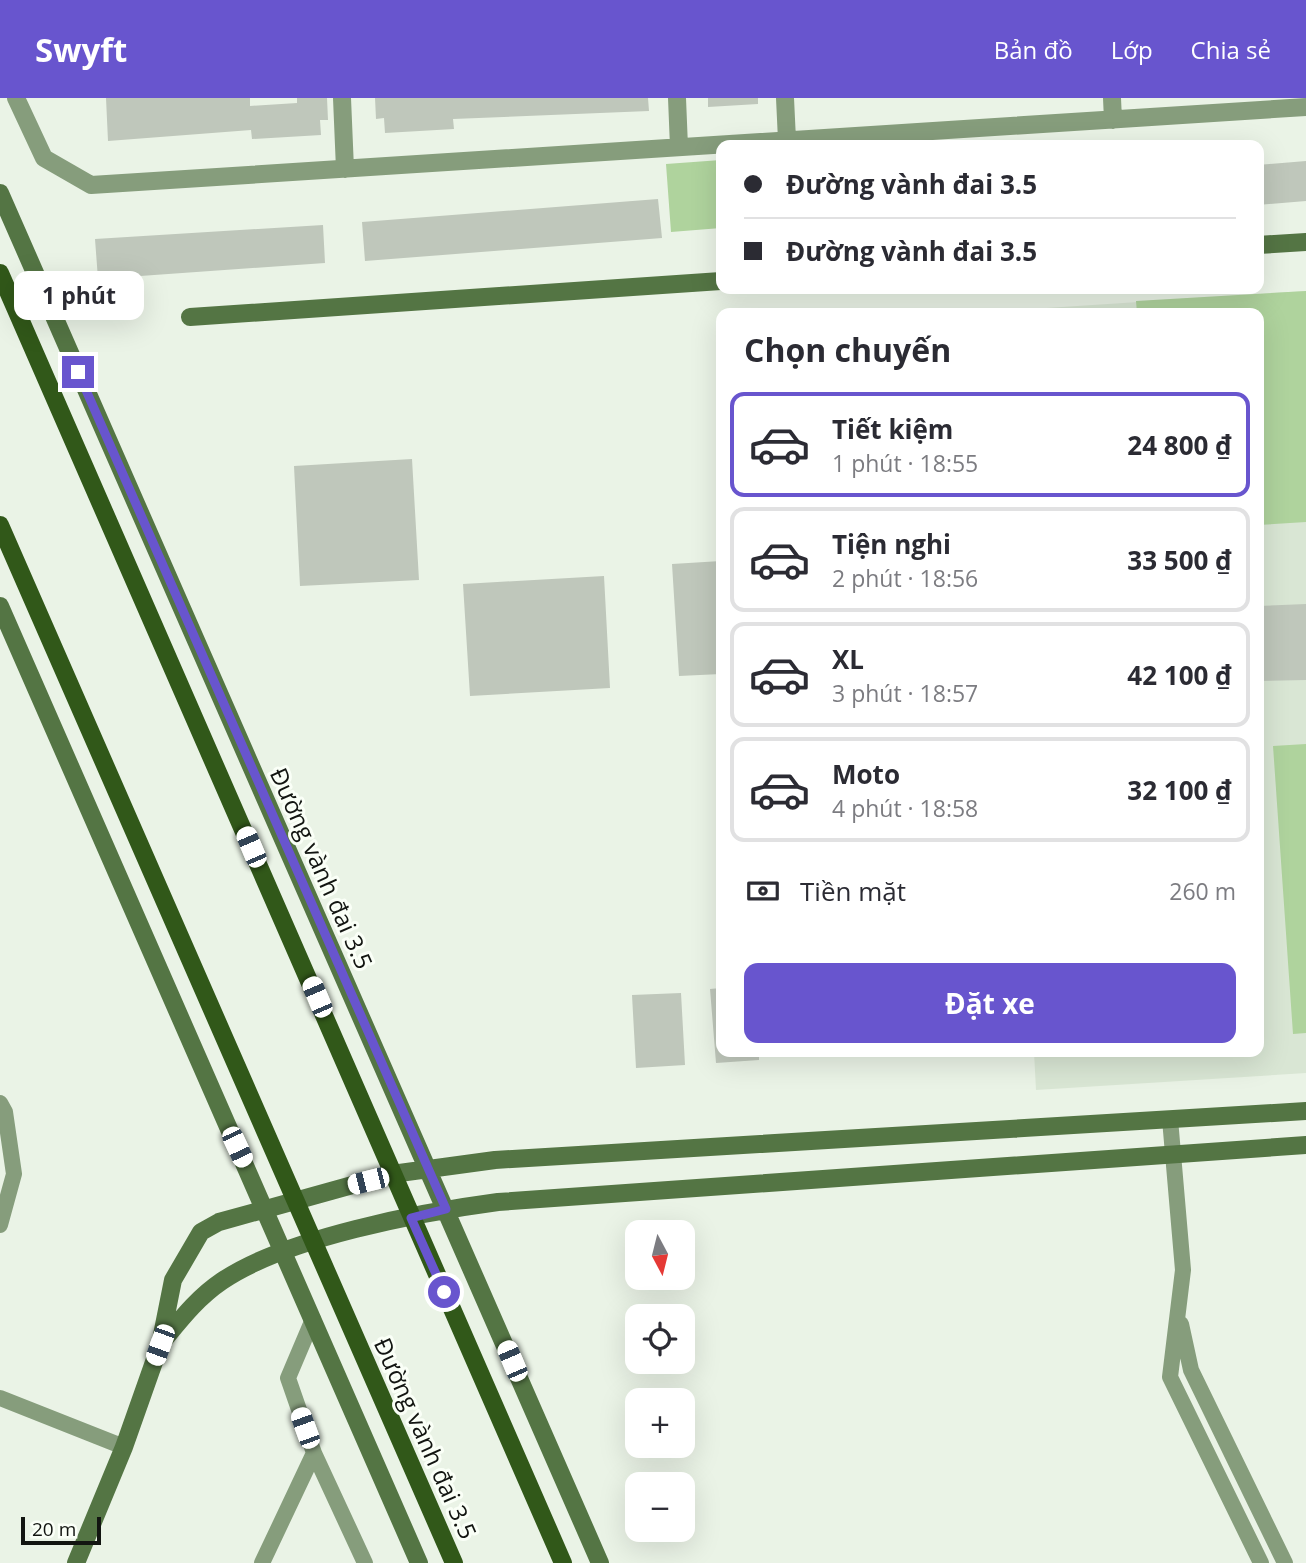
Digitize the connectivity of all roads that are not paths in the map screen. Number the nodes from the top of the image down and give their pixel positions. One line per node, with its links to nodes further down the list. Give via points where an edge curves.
1 (16, 98): 11 (street, via 44,158 91,185)
2 (342, 98): 11 (street)
3 (677, 98): 10 (street)
4 (785, 98): 8 (street)
5 (1112, 98): 7 (street)
6 (1306, 107): 7 (street)
7 (1113, 120): 8 (street)
8 (787, 140)
9 (716, 145): 10 (street)
10 (679, 147): 11 (street)
11 (345, 169)
12 (0, 193): 25 (street, Đường vành đai 3.5)
13 (1306, 242): 14 (street)
14 (1264, 246)
15 (0, 273): 26 (main road)
16 (716, 281): 17 (street)
17 (190, 317)
18 (0, 525): 27 (main road, Đường vành đai 3.5)
19 (0, 606): 28 (street)
20 (0, 1103): 31 (lane, via 14,1174)
21 (1306, 1111): 22 (street)
22 (1170, 1119): 24 (lane); 25 (street, via 495,1160)
23 (1306, 1145): 24 (street)
24 (1173, 1154): 29 (street); 34 (lane, via 1183,1270)
25 (428, 1169): 26 (street); 29 (street, Đường vành đai 3.5)
26 (392, 1174): 27 (street); 30 (main road)
27 (294, 1199): 28 (street); 32 (main road, Đường vành đai 3.5)
28 (265, 1208): 33 (street); 36 (street, via 201,1232 173,1280)
29 (446, 1209): 30 (street); 46 (street, Đường vành đai 3.5)
30 (411, 1218): 32 (street); 45 (main road)
31 (0, 1225)
32 (313, 1241): 33 (street); 44 (main road, Đường vành đai 3.5)
33 (285, 1252): 35 (street); 36 (street, via 223,1280 194,1303)
34 (1179, 1315): 47 (lane, via 1170,1377); 48 (lane, via 1191,1370)
35 (313, 1319): 39 (lane, via 288,1378); 43 (street)
36 (160, 1345): 38 (street)
37 (0, 1398): 38 (lane)
38 (124, 1447): 40 (street)
39 (314, 1453): 41 (lane); 42 (lane)
40 (76, 1563)
41 (262, 1563)
42 (365, 1563)
43 (419, 1563)
44 (454, 1563)
45 (563, 1563)
46 (600, 1563)
47 (1261, 1563)
48 (1285, 1563)

